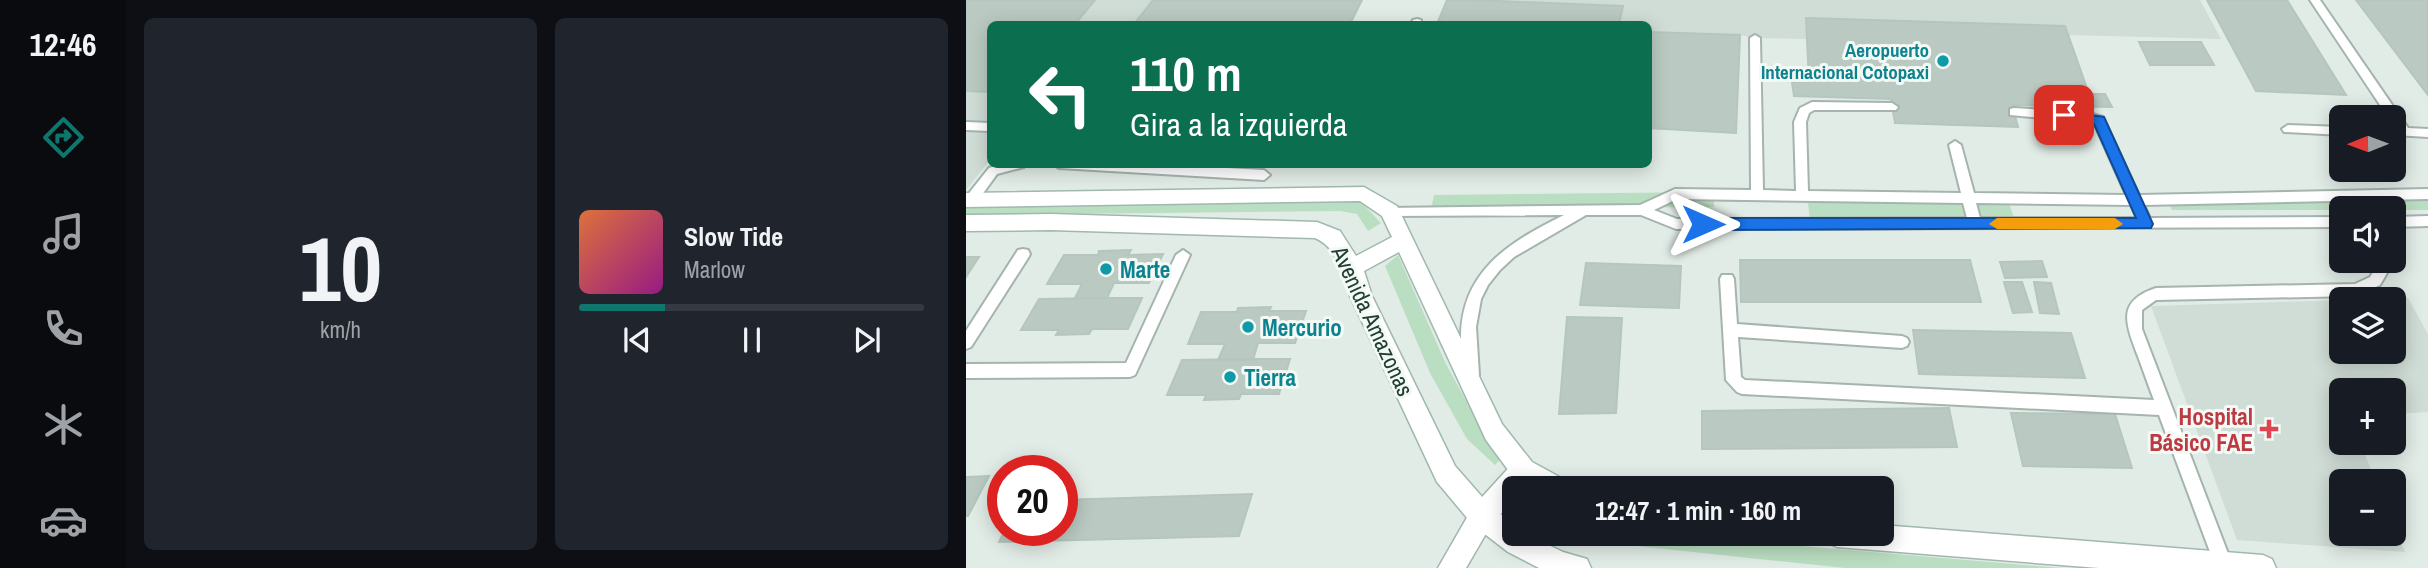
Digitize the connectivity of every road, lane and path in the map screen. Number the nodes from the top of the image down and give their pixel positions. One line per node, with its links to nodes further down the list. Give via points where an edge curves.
1 (2315, 0): 3 (lane)
2 (1755, 38): 16 (lane)
3 (2382, 105)
4 (1892, 107): 17 (lane, via 1812,106 1804,111 1800,122)
5 (2014, 112): 21 (lane, via 2099,120)
6 (966, 126): 7 (lane)
7 (987, 127)
8 (2288, 129): 9 (lane)
9 (2329, 131)
10 (2406, 132): 11 (lane)
11 (2428, 133)
12 (1955, 145): 20 (lane)
13 (1005, 168): 22 (lane, via 993,171)
14 (1164, 168): 15 (lane)
15 (1264, 174)
16 (1757, 194): 17 (lane); 23 (lane, via 1675,194)
17 (1802, 194): 20 (lane)
18 (2428, 194): 19 (lane)
19 (2368, 195): 21 (lane)
20 (1969, 197): 21 (lane); 29 (lane)
21 (2135, 200): 30 (lane)
22 (968, 208): 24 (main road, via 1324,192 1364,194); 34 (main road, Avenida Amazonas, via 1051,222 1317,230 1333,237)
23 (1642, 210): 25 (lane); 29 (lane, via 1676,224)
24 (1390, 211): 25 (lane); 31 (main road)
25 (1585, 211): 41 (lane, via 1531,237 1493,267 1474,298 1469,321)
26 (2329, 222): 30 (lane)
27 (2406, 222): 28 (lane)
28 (2428, 222)
29 (1975, 224): 30 (lane)
30 (2146, 224)
31 (1403, 240): 34 (main road); 41 (main road)
32 (1023, 254): 39 (lane)
33 (1183, 255): 40 (lane, via 1130,370)
34 (1352, 268): 45 (main road, Avenida Amazonas, via 1446,474)
35 (2380, 273): 42 (lane, via 2366,286 2344,292 2156,294 2142,300 2133,311 2133,320)
36 (1727, 279): 37 (lane)
37 (1730, 330): 38 (lane); 42 (lane, via 1734,380 1742,387)
38 (1902, 342)
39 (966, 343)
40 (966, 372)
41 (1471, 386): 43 (main road, via 1494,432)
42 (2165, 408): 48 (lane)
43 (1523, 470): 44 (main road); 45 (main road)
44 (1534, 476)
45 (1482, 516): 49 (main road); 50 (main road, Avenida Amazonas, via 1517,542 1562,565)
46 (1894, 539): 47 (main road)
47 (2172, 564): 48 (main road)
48 (2223, 564): 51 (main road)
49 (1451, 568)
50 (1578, 568)
51 (2263, 568)

